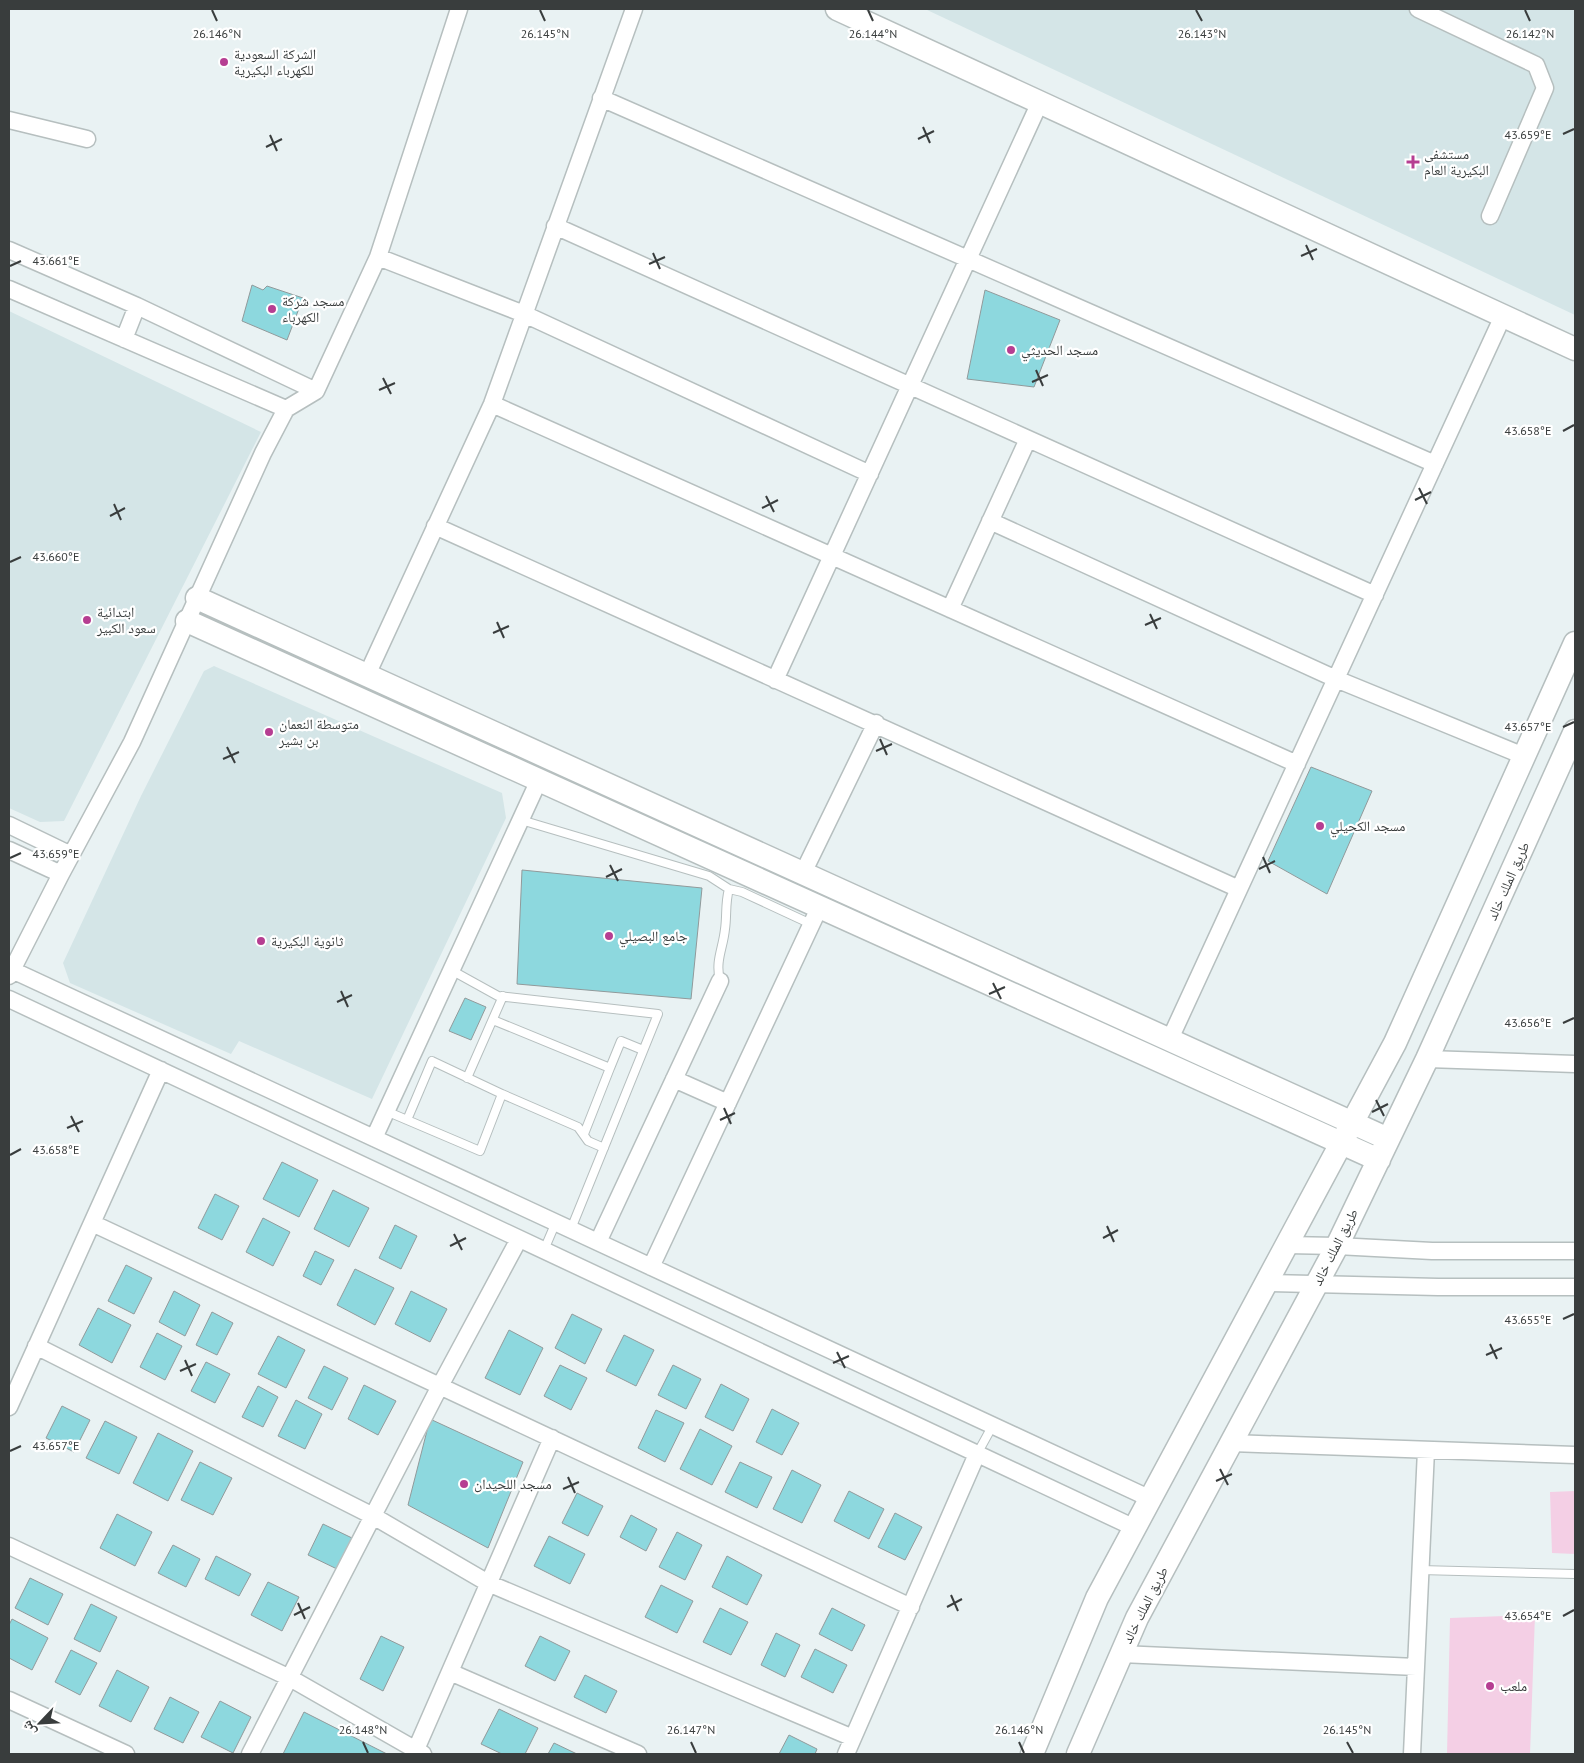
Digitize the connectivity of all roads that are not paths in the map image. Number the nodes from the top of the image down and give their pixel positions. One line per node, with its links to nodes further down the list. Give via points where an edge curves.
1 (459, 9): 12 (street)
2 (634, 9): 5 (street)
3 (837, 9): 6 (street)
4 (1418, 9): 9 (street, via 1536,65 1545,88)
5 (601, 98): 10 (street); 13 (street)
6 (1040, 102): 13 (street); 17 (street)
7 (9, 120): 8 (street)
8 (87, 139)
9 (1490, 216)
10 (555, 226): 16 (street); 20 (street)
11 (9, 250): 15 (street)
12 (378, 257): 16 (street); 21 (street)
13 (968, 259): 20 (street); 25 (street)
14 (9, 289): 18 (street)
15 (137, 306): 18 (street); 21 (street)
16 (524, 314): 22 (street); 26 (street)
17 (1503, 316): 19 (street); 25 (street)
18 (124, 339): 23 (street)
19 (1575, 350)
20 (910, 386): 24 (street); 26 (street)
21 (316, 390): 23 (street)
22 (492, 404): 28 (street); 29 (street)
23 (286, 409): 31 (street, via 262,453)
24 (1028, 439): 27 (street); 30 (street)
25 (1435, 464): 30 (street)
26 (870, 474): 29 (street)
27 (990, 521): 32 (street); 37 (street)
28 (435, 526): 35 (street); 36 (street)
29 (832, 556): 32 (street); 36 (street)
30 (1375, 595): 37 (street)
31 (197, 598): 33 (street); 35 (street)
32 (950, 609): 41 (street)
33 (187, 621): 42 (street); 47 (street, via 132,742)
34 (1575, 643): 40 (street)
35 (367, 675): 44 (street)
36 (775, 680): 38 (street)
37 (1336, 680): 40 (street); 41 (street)
38 (876, 723): 48 (street); 51 (street)
39 (1573, 743): 61 (street, طريق الملك خالد)
40 (1524, 756): 71 (street, via 1395,1042)
41 (1297, 764): 51 (street)
42 (539, 780): 43 (street); 44 (street)
43 (521, 820): 50 (lane, via 709,876); 53 (street)
44 (661, 822): 48 (street); 52 (street)
45 (9, 825): 47 (street)
46 (9, 850): 49 (street)
47 (71, 855): 49 (street)
48 (803, 873): 59 (street)
49 (61, 874): 54 (street)
50 (729, 889): 52 (lane); 55 (lane, via 717,967)
51 (1239, 889): 59 (street)
52 (816, 915): 68 (street); 75 (street)
53 (451, 970): 56 (lane, via 498,996); 69 (street)
54 (10, 973): 73 (street)
55 (720, 981): 66 (street)
56 (504, 996): 58 (lane); 60 (lane, via 658,1014)
57 (9, 999): 64 (street)
58 (493, 1020): 63 (lane); 65 (lane)
59 (1170, 1039): 71 (street)
60 (644, 1050): 63 (lane, via 621,1041); 76 (lane)
61 (1427, 1059): 62 (street); 74 (street, طريق الملك خالد)
62 (1575, 1064)
63 (610, 1068): 72 (lane)
64 (160, 1070): 79 (street); 81 (street)
65 (467, 1078): 67 (lane); 70 (lane, via 432,1061)
66 (674, 1078): 68 (street); 82 (street)
67 (502, 1094): 70 (lane, via 480,1151); 72 (lane, via 578,1127)
68 (728, 1103): 87 (street)
69 (386, 1111): 70 (lane); 73 (street)
70 (407, 1120)
71 (1353, 1122): 74 (street); 75 (street)
72 (584, 1134): 76 (lane, via 588,1140)
73 (374, 1138): 78 (street)
74 (1388, 1139): 77 (street, طريق الملك خالد)
75 (1342, 1142): 77 (street); 83 (street)
76 (604, 1148): 80 (lane)
77 (1378, 1160): 84 (street, طريق الملك خالد)
78 (556, 1222): 80 (street); 85 (lane)
79 (92, 1223): 91 (street); 92 (street)
80 (571, 1229): 82 (street)
81 (519, 1239): 85 (street); 92 (street)
82 (598, 1242): 87 (street)
83 (1287, 1245): 84 (street); 88 (street)
84 (1337, 1246): 86 (street, via 1432,1251); 89 (street, طريق الملك خالد)
85 (544, 1250): 98 (street)
86 (1575, 1251)
87 (651, 1267): 94 (street)
88 (1267, 1282): 89 (street); 100 (street)
89 (1317, 1284): 90 (street); 96 (street, طريق الملك خالد)
90 (1575, 1287)
91 (36, 1346): 93 (street); 101 (street)
92 (440, 1386): 95 (street); 101 (street)
93 (9, 1407)
94 (993, 1425): 98 (lane); 100 (street)
95 (552, 1438): 106 (street); 107 (street)
96 (1231, 1443): 97 (street); 108 (street, طريق الملك خالد, via 1136,1618)
97 (1426, 1450): 99 (street); 104 (street)
98 (978, 1454): 102 (street); 107 (street)
99 (1575, 1455)
100 (1151, 1499): 102 (street)
101 (373, 1516): 106 (street); 111 (street)
102 (1135, 1528): 119 (street, via 1097,1598)
103 (9, 1546): 111 (street)
104 (1420, 1570): 105 (lane); 109 (street)
105 (1575, 1574)
106 (488, 1583): 110 (street); 113 (street)
107 (911, 1607): 113 (street)
108 (1121, 1654): 109 (street); 120 (street, طريق الملك خالد)
109 (1416, 1667): 121 (street)
110 (450, 1672): 114 (street); 117 (street)
111 (290, 1678): 114 (street); 116 (street)
112 (9, 1700): 115 (street)
113 (854, 1738): 118 (street)
114 (417, 1753)
115 (126, 1754)
116 (250, 1754)
117 (638, 1754)
118 (846, 1754)
119 (1032, 1754)
120 (1078, 1754)
121 (1412, 1754)

